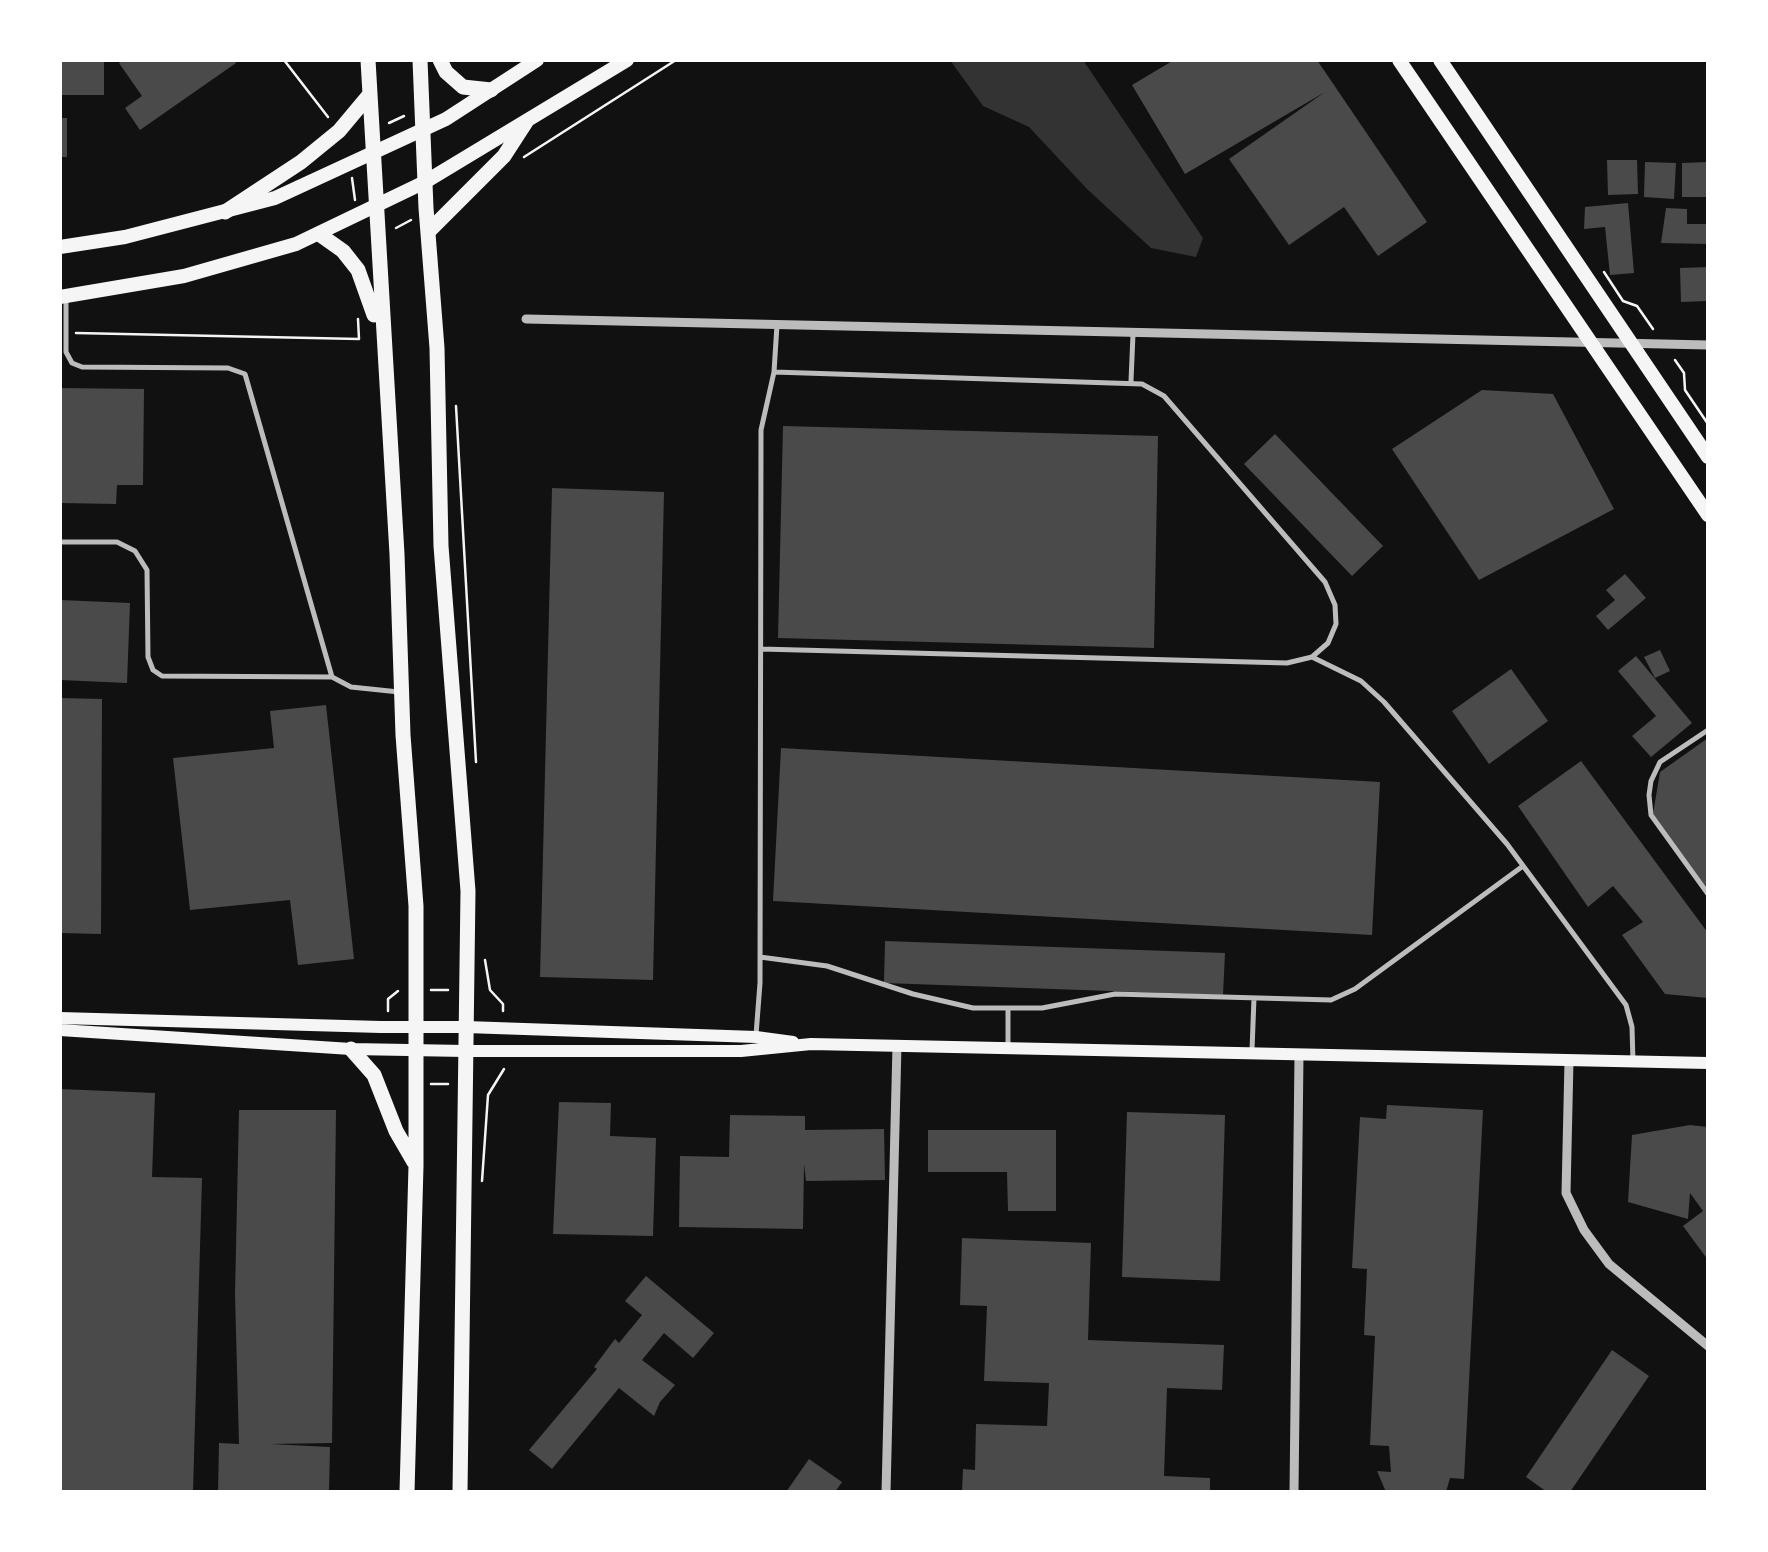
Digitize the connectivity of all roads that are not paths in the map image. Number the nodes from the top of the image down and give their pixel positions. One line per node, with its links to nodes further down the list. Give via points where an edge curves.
1 (368, 60): 9 (highway)
2 (420, 60): 11 (highway)
3 (440, 60): 8 (highway, via 463,88)
4 (537, 60): 8 (main road)
5 (626, 60): 10 (main road)
6 (1399, 60): 23 (main road)
7 (1440, 60): 24 (main road)
8 (492, 90): 11 (main road)
9 (370, 94): 12 (highway); 15 (highway, via 339,130)
10 (526, 122): 13 (main road); 16 (highway, via 504,156)
11 (422, 132): 12 (main road); 13 (highway)
12 (372, 156): 14 (highway); 15 (main road)
13 (425, 182): 14 (main road); 16 (highway)
14 (376, 206): 17 (main road); 26 (highway)
15 (225, 212): 18 (main road)
16 (429, 231): 43 (highway, via 441,546 468,892)
17 (319, 234): 19 (main road, via 184,276); 26 (highway, via 358,270)
18 (60, 247)
19 (63, 297): 34 (lane, via 66,352 82,368 228,368 245,374)
20 (526, 319): 21 (street)
21 (777, 324): 22 (street); 27 (lane)
22 (1133, 332): 23 (street); 28 (lane)
23 (1591, 344): 24 (street); 30 (main road)
24 (1631, 344): 25 (street); 29 (main road)
25 (1708, 344)
26 (383, 348): 35 (highway)
27 (774, 372): 28 (lane); 32 (lane, via 761,430)
28 (1132, 381): 33 (lane, via 1164,396 1325,582 1336,624)
29 (1708, 458)
30 (1708, 515)
31 (60, 542): 34 (lane, via 117,542 135,551 147,570 148,657 162,676)
32 (762, 649): 33 (lane, via 1287,663); 39 (lane)
33 (1312, 657): 37 (lane, via 1361,681 1384,702)
34 (332, 677): 35 (lane, via 351,687)
35 (402, 692): 44 (highway)
36 (1708, 730): 38 (lane, via 1660,762 1650,795 1651,815)
37 (1524, 866): 40 (lane, via 1344,996); 56 (lane, via 1626,1005)
38 (1708, 894)
39 (760, 957): 41 (lane, via 850,971 945,1002); 46 (lane)
40 (1254, 998): 41 (lane, via 1115,994); 53 (lane)
41 (1008, 1010): 49 (lane)
42 (60, 1018): 44 (main road)
43 (466, 1026): 44 (main road); 46 (main road); 52 (highway)
44 (417, 1027): 51 (highway)
45 (60, 1030): 50 (main road)
46 (756, 1038): 47 (main road)
47 (810, 1044): 48 (main road); 52 (main road, via 741,1051)
48 (896, 1046): 49 (main road); 62 (street)
49 (1008, 1048): 53 (main road)
50 (351, 1049): 51 (main road); 58 (highway, via 374,1075)
51 (417, 1050): 52 (main road); 58 (highway)
52 (466, 1051): 61 (highway)
53 (1252, 1052): 54 (main road)
54 (1299, 1055): 55 (main road); 63 (street)
55 (1569, 1061): 56 (main road); 59 (street, via 1566,1193 1584,1230 1610,1264)
56 (1633, 1062): 57 (main road)
57 (1708, 1063)
58 (416, 1166): 60 (highway)
59 (1708, 1346)
60 (407, 1492)
61 (460, 1492)
62 (886, 1492)
63 (1294, 1492)

